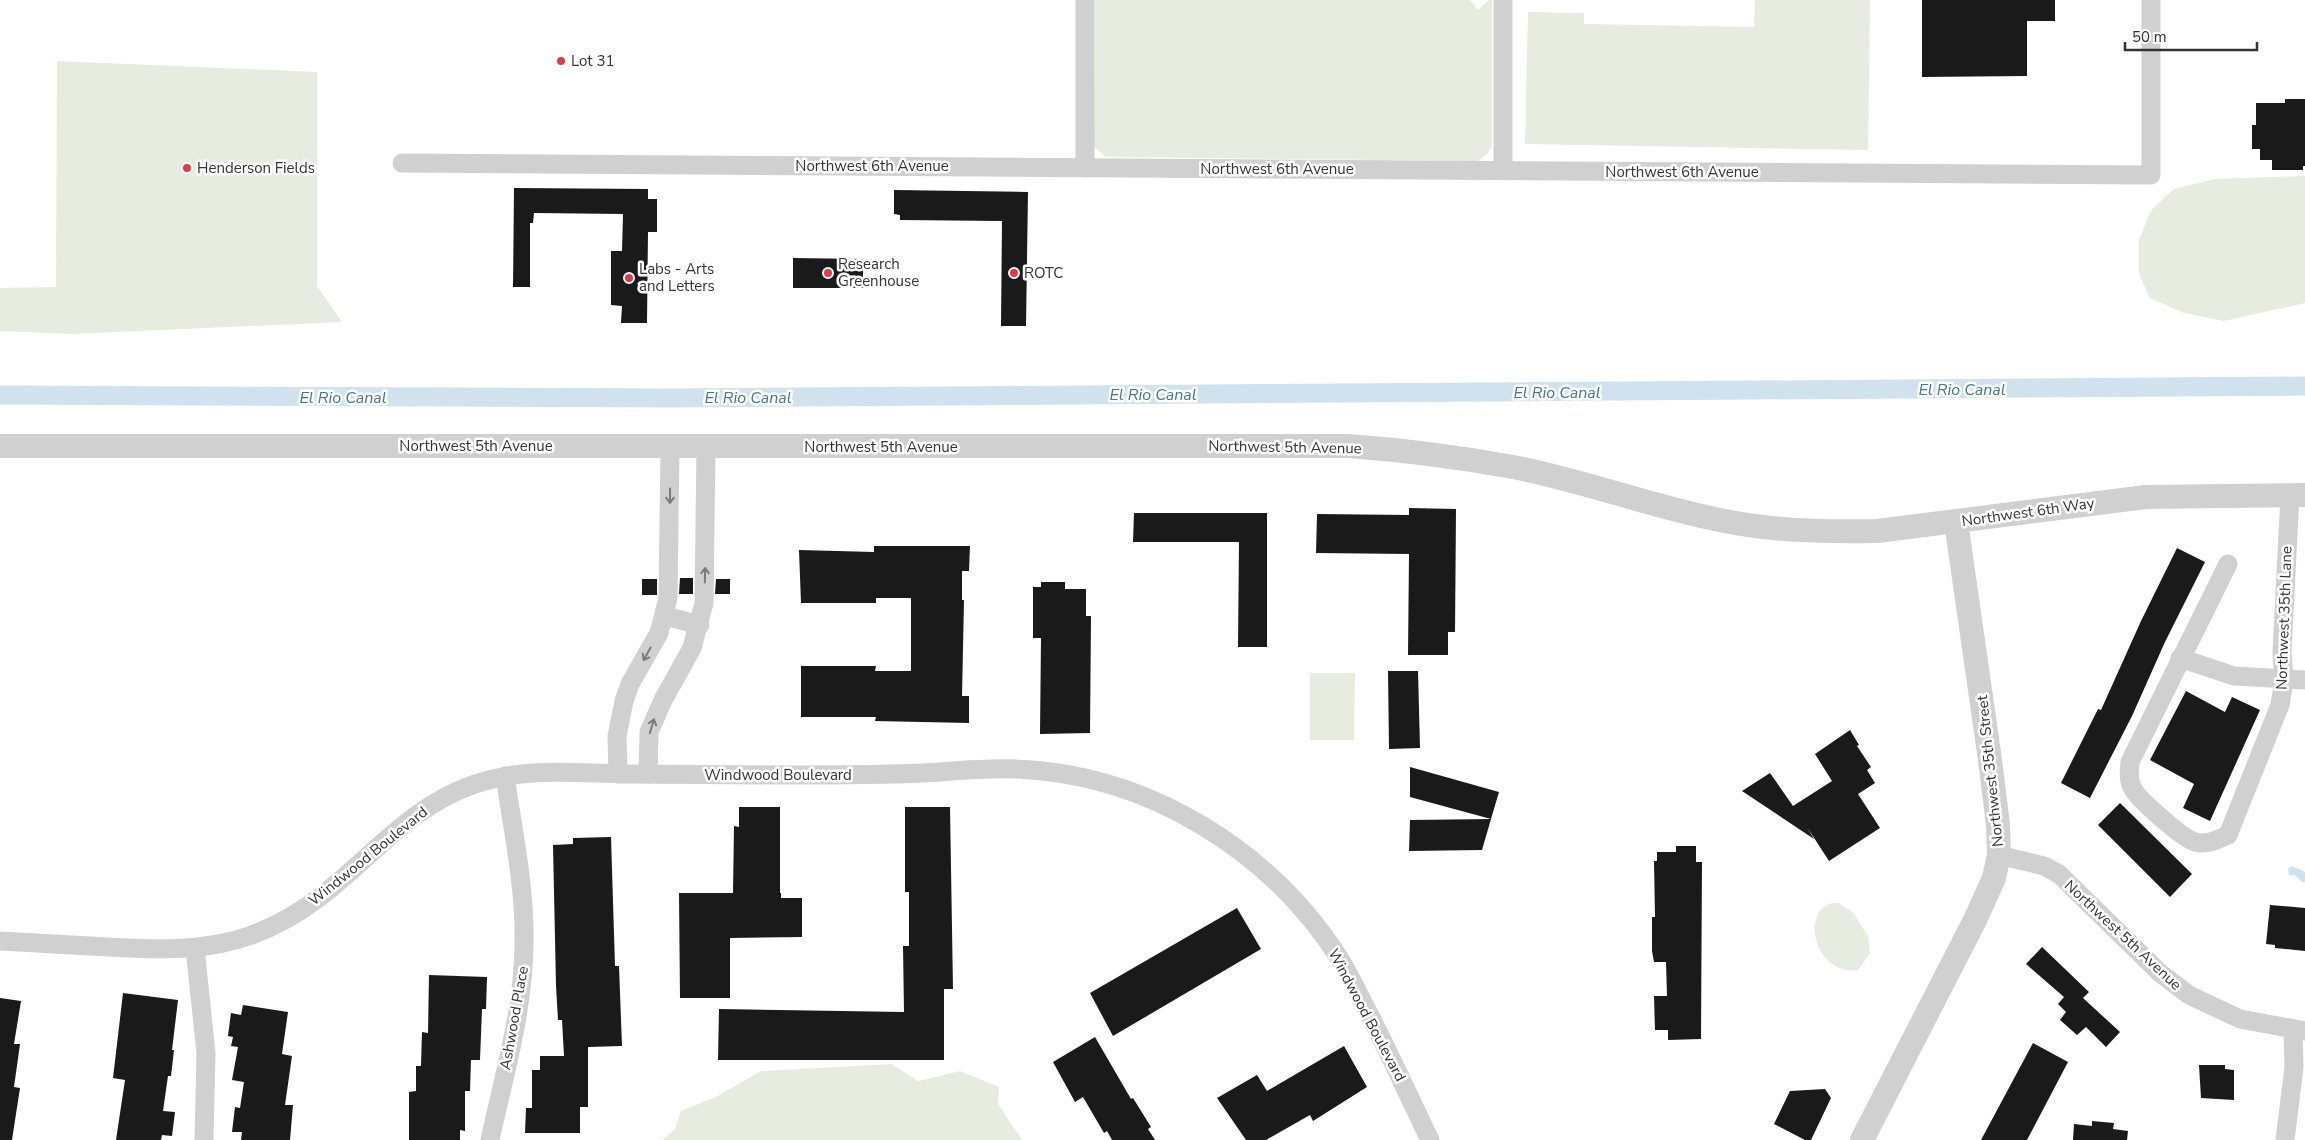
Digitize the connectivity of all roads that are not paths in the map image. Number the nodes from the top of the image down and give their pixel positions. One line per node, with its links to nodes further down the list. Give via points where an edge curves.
1 (1085, 0): 5 (street)
2 (1503, 0): 6 (street)
3 (2151, 0): 6 (street, Northwest 6th Avenue, via 2152,175)
4 (402, 163): 5 (street, Northwest 6th Avenue)
5 (1085, 168): 6 (street, Northwest 6th Avenue)
6 (1503, 170)
7 (0, 446): 8 (street, Northwest 5th Avenue)
8 (670, 447): 9 (street, Northwest 5th Avenue); 14 (street, one-way to 14, via 670,581)
9 (706, 447): 12 (street, Northwest 5th Avenue, via 1305,446 1403,450 1514,468); 15 (street, one-way to 9, via 705,582)
10 (2297, 495): 11 (street, Northwest 6th Way, via 2146,497); 17 (street, Northwest 35th Lane, via 2282,652)
11 (1956, 522): 12 (street, Northwest 6th Way, via 1877,531 1832,532); 22 (street, Northwest 35th Street, via 1990,760)
12 (1752, 526)
13 (2228, 564): 16 (street)
14 (665, 616): 15 (street); 19 (street, one-way to 19, via 660,633 630,684 624,701 617,736)
15 (700, 624): 20 (street, one-way to 15, via 649,732 692,648)
16 (2180, 658): 17 (street, via 2234,676); 17 (street, Northwest 35th Lane, via 2130,762 2129,777 2133,790 2178,832 2195,842 2213,843 2228,835 2280,705)
17 (2284, 680): 18 (street)
18 (2305, 680)
19 (618, 774): 20 (street, Windwood Boulevard); 21 (street, Windwood Boulevard, via 553,771)
20 (648, 774): 28 (street, Windwood Boulevard, via 868,775 1015,769 1096,781 1173,809 1243,852 1303,908 1345,967)
21 (505, 776): 24 (street, Windwood Boulevard, via 456,792 421,811 321,896 289,918 253,935); 27 (street, Ashwood Place, via 522,900 524,942 518,1013)
22 (1999, 855): 25 (street, Northwest 5th Avenue, via 2044,866 2059,874 2160,973 2189,996 2240,1019); 29 (street, Northwest 35th Street, via 1994,878 1976,918)
23 (0, 941): 24 (street, Windwood Boulevard, via 154,950)
24 (195, 948): 26 (street, via 206,1053)
25 (2299, 1030): 30 (street)
26 (204, 1140)
27 (490, 1140)
28 (1430, 1140)
29 (1862, 1140)
30 (2285, 1140)

